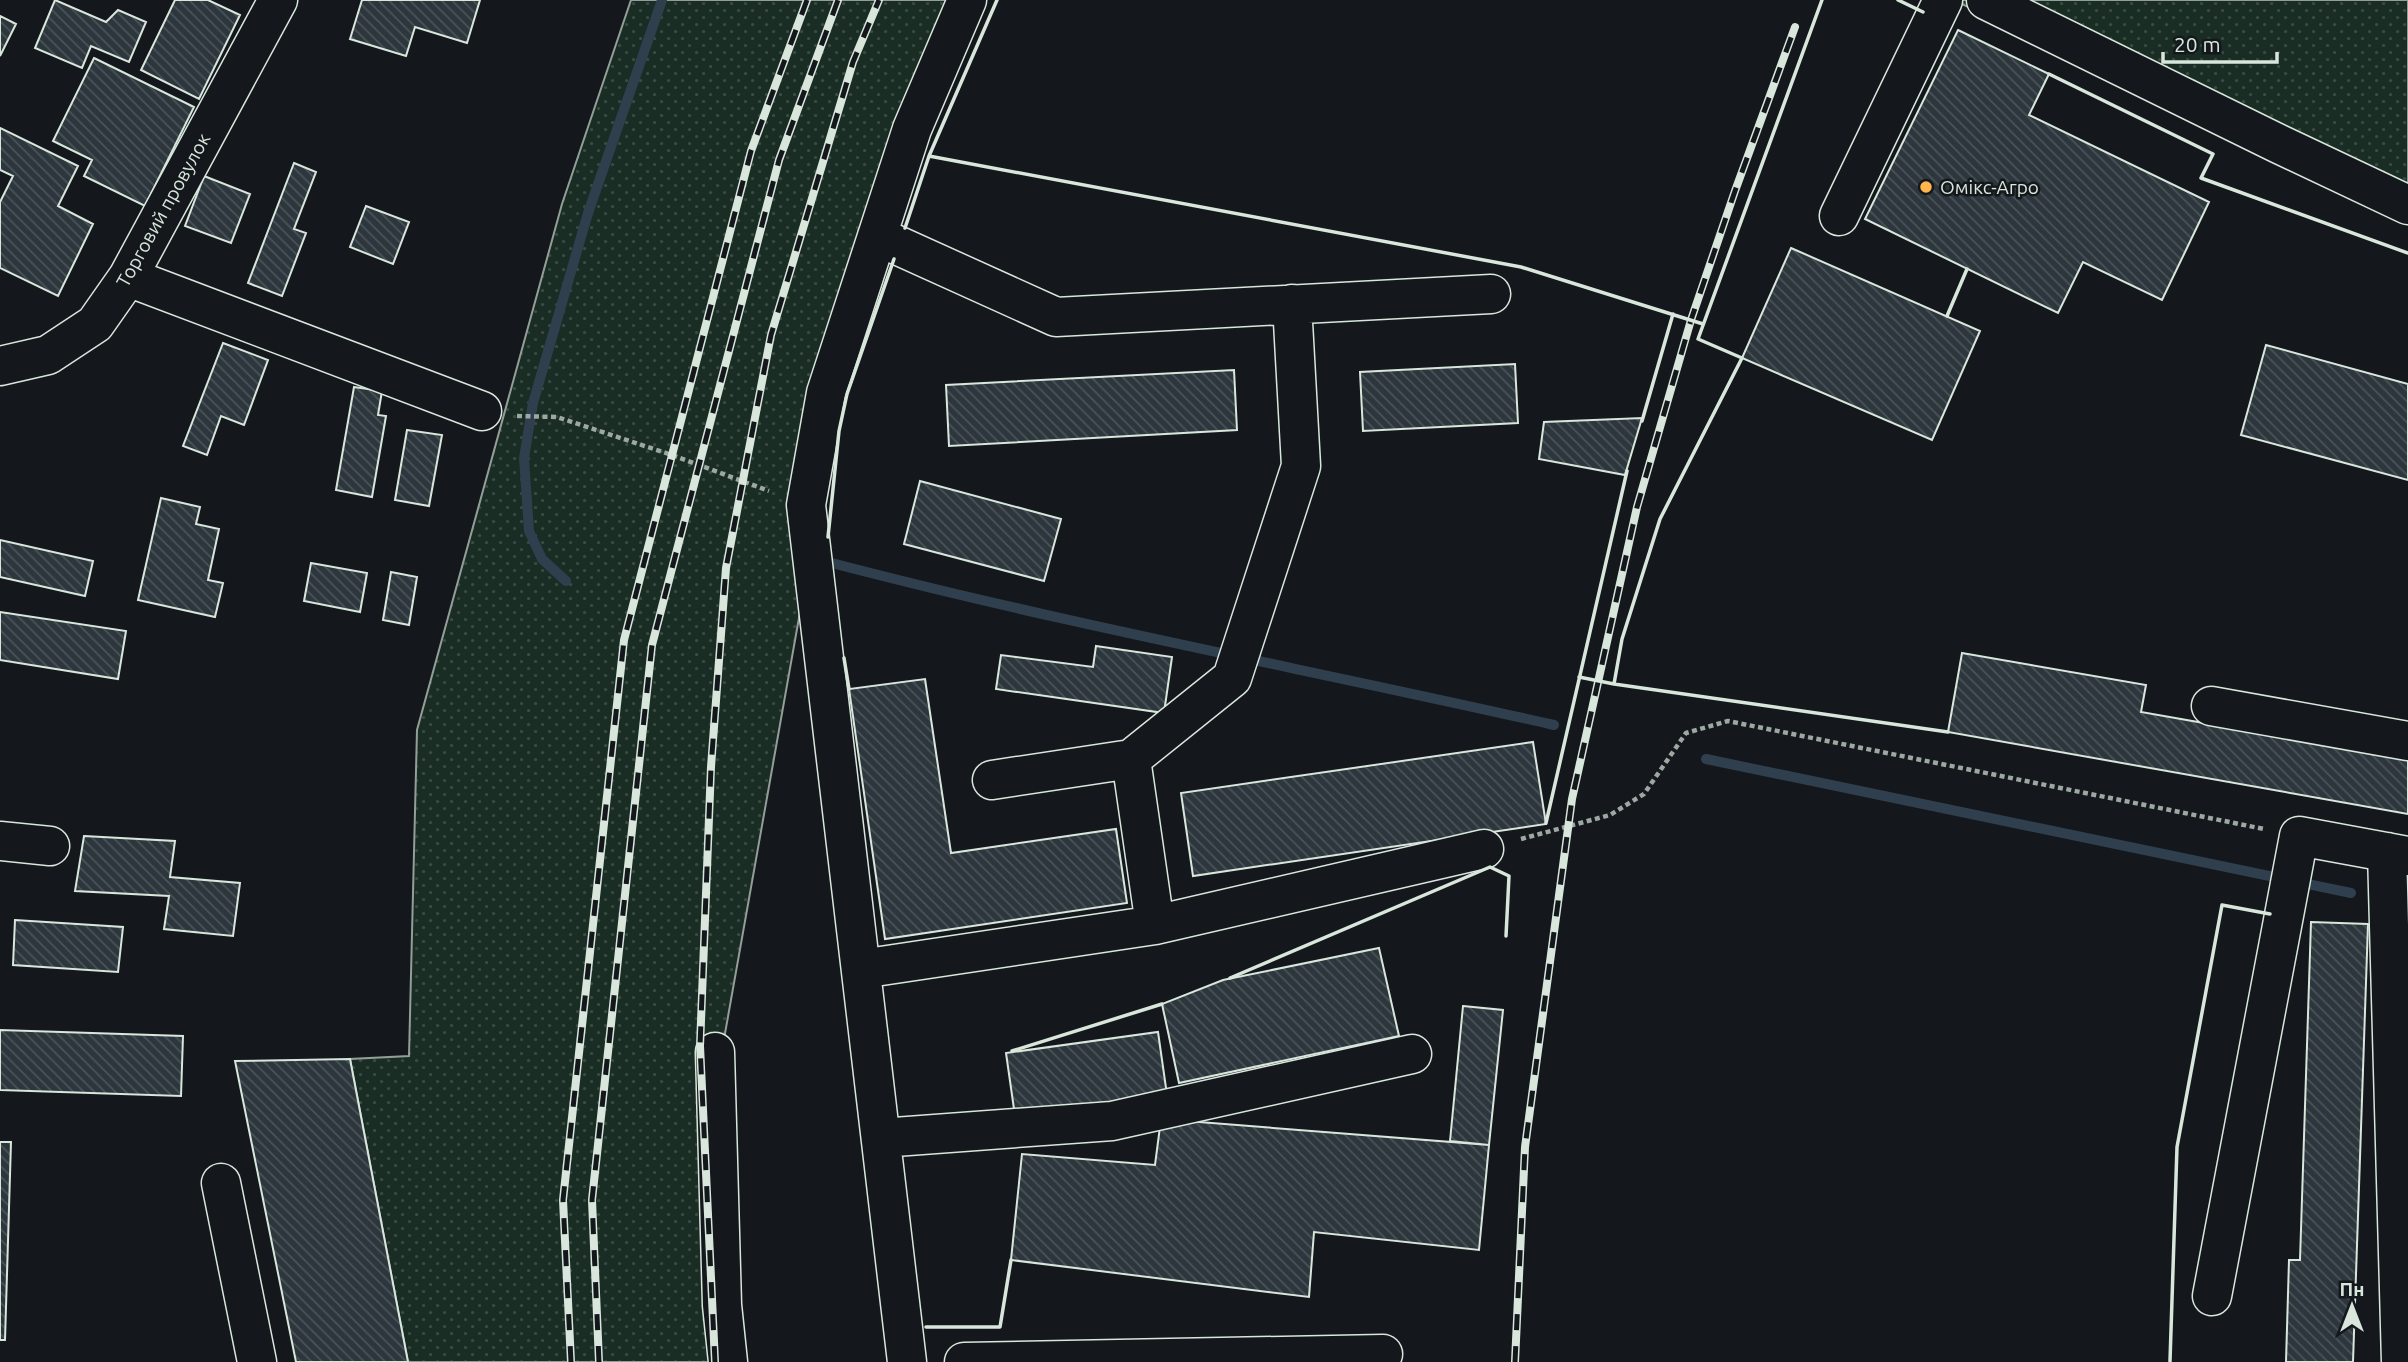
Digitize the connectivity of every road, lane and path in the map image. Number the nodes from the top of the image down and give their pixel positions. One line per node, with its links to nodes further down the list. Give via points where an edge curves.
1 (278, 0): 8 (street, Торговий провулок)
2 (967, 0): 7 (street, via 912,129)
3 (1943, 0): 6 (street)
4 (1986, 0): 5 (street)
5 (2408, 205)
6 (1839, 216)
7 (877, 236): 10 (street, via 1056,317); 13 (street, via 826,393)
8 (128, 277): 11 (street, Торговий провулок, via 95,324 48,355); 12 (street)
9 (1490, 294): 10 (street)
10 (1292, 304): 16 (street, via 1301,466 1232,678)
11 (0, 366)
12 (495, 413): 13 (path, via 557,417)
13 (806, 505): 24 (street)
14 (2211, 706): 15 (street)
15 (2408, 741)
16 (1131, 759): 17 (street); 23 (street)
17 (992, 780)
18 (2299, 836): 21 (path, via 1728,722 1686,733 1644,794 1610,815); 22 (street); 30 (street)
19 (0, 841): 20 (street)
20 (50, 846)
21 (1484, 849): 23 (street)
22 (2398, 854): 27 (street)
23 (1156, 925): 24 (street)
24 (861, 969): 28 (street)
25 (715, 1052): 34 (street, via 722,1305)
26 (1412, 1054): 28 (street, via 1112,1121)
27 (2401, 1080): 31 (street)
28 (881, 1138): 35 (street)
29 (221, 1183): 33 (street)
30 (2212, 1296)
31 (2404, 1350)
32 (1383, 1354): 36 (street)
33 (257, 1362)
34 (728, 1362)
35 (907, 1362)
36 (964, 1362)

